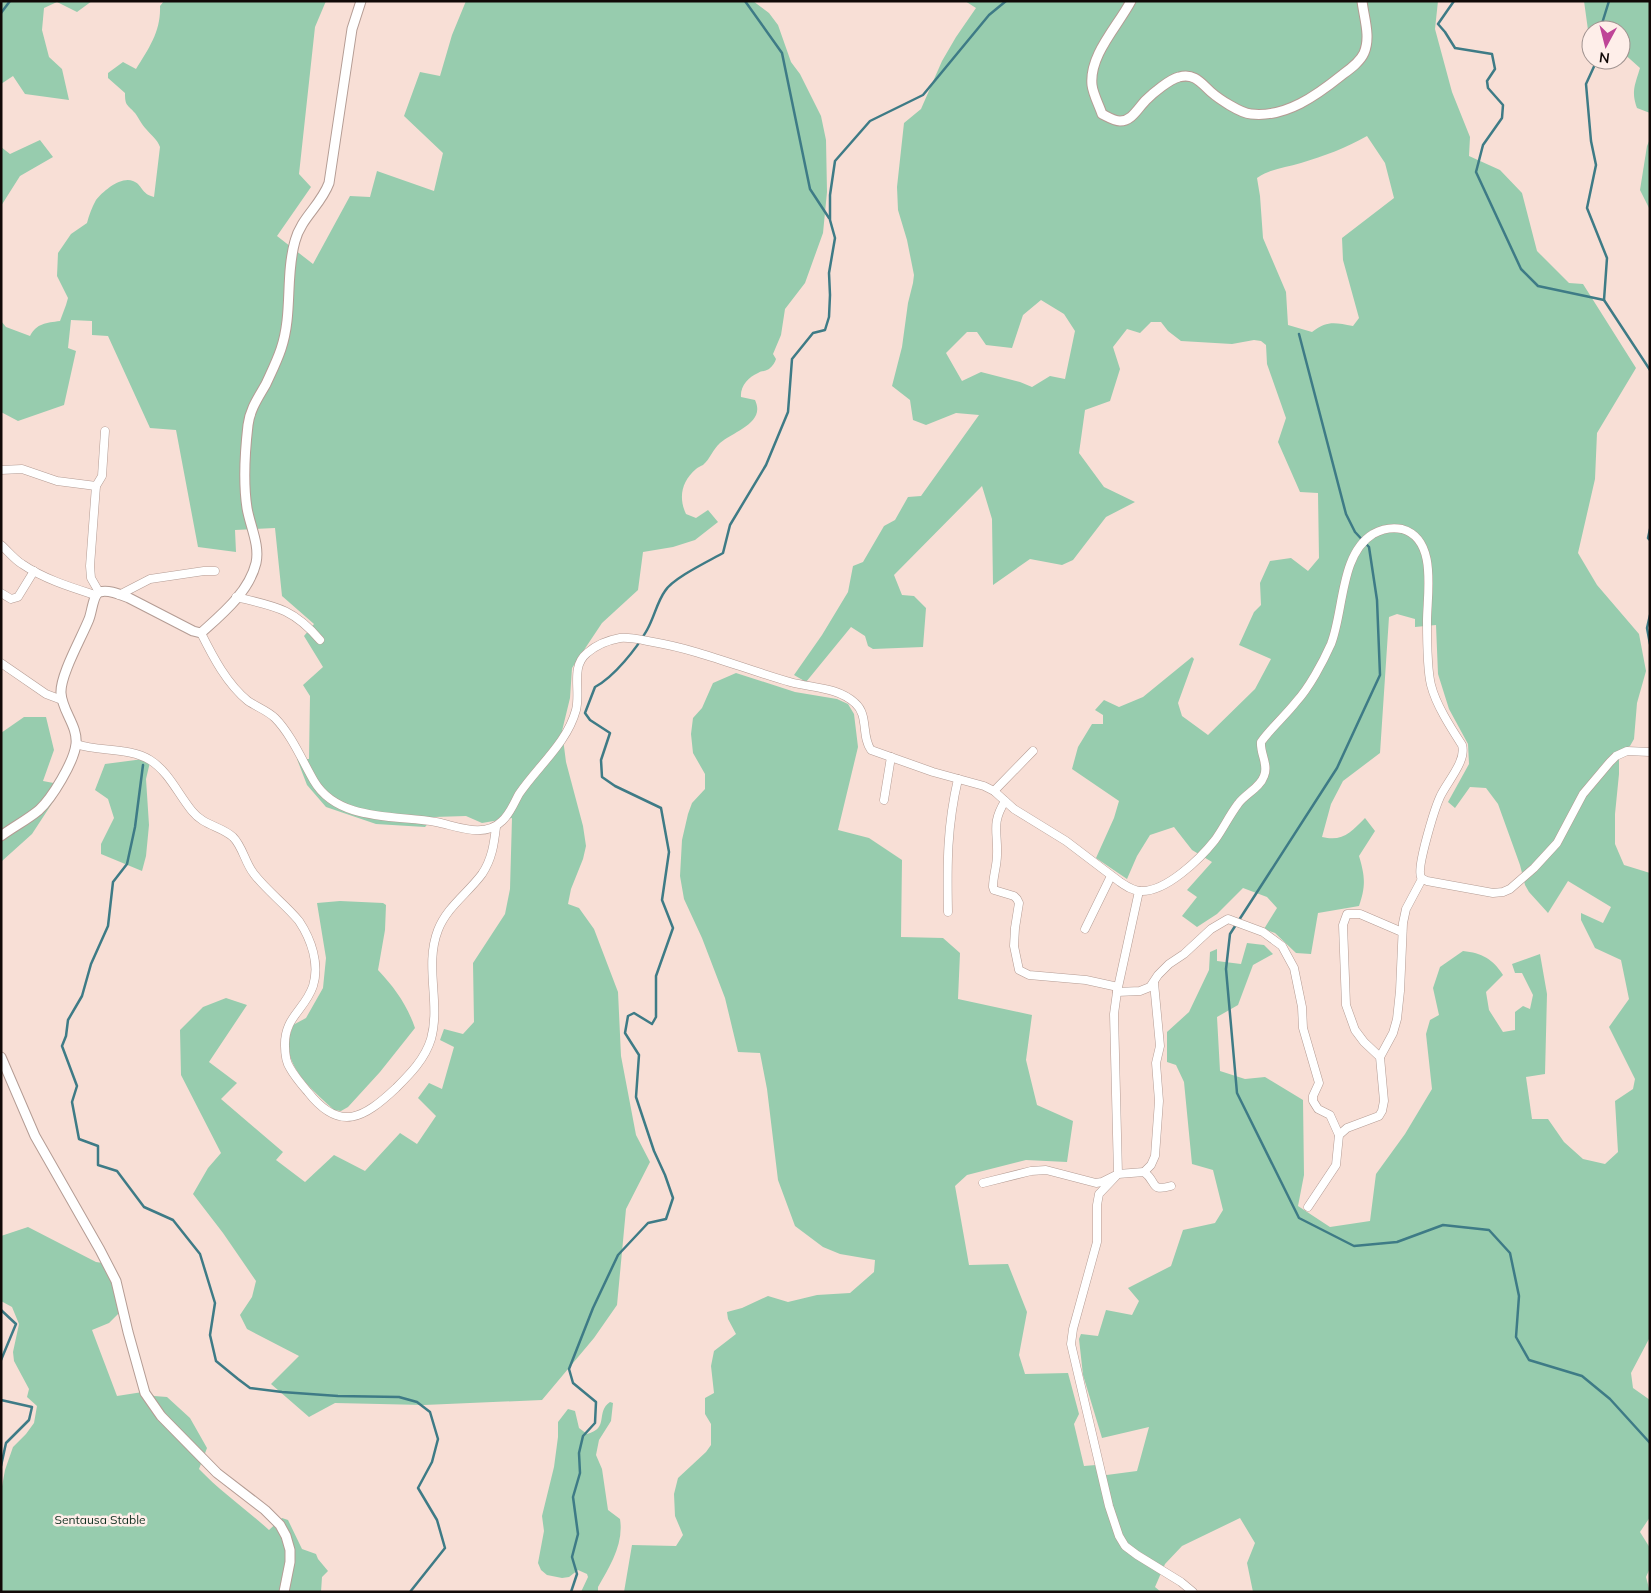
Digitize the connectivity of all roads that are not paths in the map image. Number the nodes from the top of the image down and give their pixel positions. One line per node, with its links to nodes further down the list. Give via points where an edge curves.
1 (361, 1): 13 (street, via 352,29 329,183 294,241 284,340 248,422 246,501 256,543 256,563 249,581)
2 (1130, 1): 3 (street, via 1108,36 1094,68 1092,85 1102,114 1119,121 1132,116 1168,81 1180,76 1203,82 1232,106 1250,114 1273,113 1297,106 1338,78 1364,55 1367,38)
3 (1362, 1)
4 (105, 431): 6 (street, via 102,476)
5 (1, 470): 6 (street, via 22,469 57,481)
6 (96, 486): 11 (street, via 90,566)
7 (1, 545): 8 (street)
8 (34, 571): 10 (street, via 18,597 11,599); 11 (street, via 52,580)
9 (215, 571): 12 (street, via 150,579)
10 (1, 593)
11 (97, 593): 12 (street); 17 (street, via 63,681)
12 (119, 594): 14 (street)
13 (236, 597): 14 (street); 15 (street, via 286,610 304,622)
14 (201, 633): 26 (street, via 233,686 247,700 276,719 317,786 331,800 375,815 481,831)
15 (320, 640)
16 (1, 663): 17 (street, via 46,694)
17 (62, 700): 18 (street, via 74,727)
18 (76, 744): 26 (street, via 133,754 157,765 198,817 238,842 254,874 299,921 312,950 315,968 310,992 288,1026 286,1055 290,1069 312,1097 327,1111 340,1117 355,1117 383,1100 406,1079 425,1053 434,1026 432,966 436,938 446,915 487,865 493,851); 27 (street, via 68,768 49,799 39,810)
19 (1033, 751): 23 (street)
20 (1650, 752): 29 (street, via 1627,751 1616,756 1583,794 1557,843 1510,889 1493,894)
21 (891, 757): 22 (street); 24 (street); 26 (street, via 871,750 860,708 842,694 791,682 676,646 620,638 596,646 583,656 578,666 576,709 567,732)
22 (958, 779): 23 (street); 31 (street, via 949,828)
23 (994, 791): 25 (street)
24 (884, 800)
25 (1005, 801): 28 (street); 35 (street, via 996,824 993,886 994,890 1014,896 1019,903 1014,946 1019,970 1086,980)
26 (496, 827)
27 (1, 836)
28 (1112, 876): 30 (street); 32 (street)
29 (1422, 878): 30 (street, via 1420,868 1434,812 1464,751 1431,685 1427,623 1430,586 1423,548 1413,535 1401,529 1385,529 1369,536 1352,558 1336,629 1322,663 1298,700 1261,742 1266,765 1261,781 1241,799 1214,840 1186,870 1171,881); 33 (street, via 1406,909)
30 (1139, 891): 35 (street)
31 (948, 912)
32 (1085, 929)
33 (1402, 932): 37 (street, via 1397,1019); 37 (street, via 1360,914 1347,914 1344,919 1346,1005 1355,1030)
34 (1154, 983): 35 (street, via 1140,991); 38 (street, via 1169,964 1228,919 1263,932 1282,946 1294,968 1303,1028 1319,1083 1313,1101 1318,1109 1330,1115); 39 (street, via 1160,1046 1156,1063 1159,1101 1155,1156)
35 (1117, 989): 40 (street, via 1114,1023)
36 (1, 1057): 44 (street, via 35,1136 116,1281 145,1393 161,1416 217,1473 280,1525 290,1550)
37 (1380, 1057): 38 (street, via 1382,1111 1379,1116 1347,1128)
38 (1339, 1135): 43 (street, via 1336,1165)
39 (1144, 1172): 40 (street); 42 (street, via 1158,1188)
40 (1118, 1174): 41 (street, via 1096,1183 1039,1170); 45 (street, via 1098,1198 1097,1242 1071,1344 1108,1506 1119,1536 1125,1546)
41 (982, 1183)
42 (1171, 1186)
43 (1308, 1207)
44 (284, 1592)
45 (1193, 1592)

